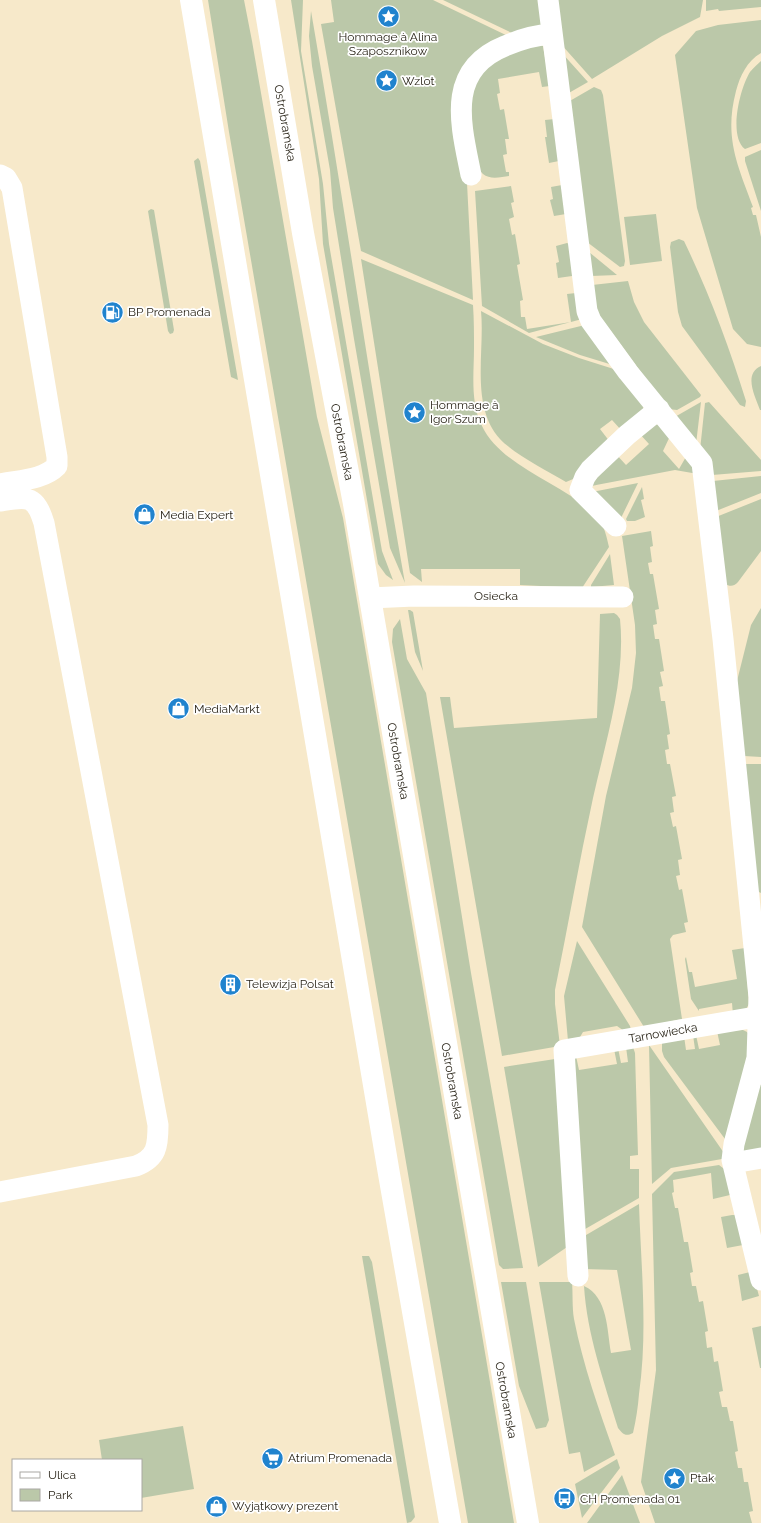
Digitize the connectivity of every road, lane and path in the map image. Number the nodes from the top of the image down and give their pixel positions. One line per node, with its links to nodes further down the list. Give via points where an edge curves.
1 (191, 0): 21 (main road)
2 (264, 0): 12 (main road, Ostrobramska, via 303,233)
3 (548, 0): 4 (street)
4 (552, 34): 6 (street, via 535,35 493,51 469,73 462,96 462,125); 7 (street, via 587,311 591,321 628,372)
5 (0, 175): 8 (street, via 6,178 12,188 57,457 57,466 44,476)
6 (471, 175)
7 (659, 409): 10 (street, via 627,435 585,477 580,490); 13 (street, via 702,463 723,639 751,923)
8 (0, 484)
9 (0, 501): 18 (street, via 23,497 31,500 38,506 44,523 158,1125 158,1142 153,1154 136,1166)
10 (616, 526)
11 (623, 597): 12 (street, Osiecka)
12 (370, 598): 22 (main road, Ostrobramska)
13 (760, 979): 14 (street)
14 (760, 1016): 15 (street); 19 (street, Tarnowiecka, via 564,1050)
15 (759, 1062): 17 (street, via 734,1144)
16 (761, 1158): 17 (street)
17 (733, 1163): 20 (street)
18 (0, 1192)
19 (578, 1276)
20 (761, 1280)
21 (450, 1523)
22 (528, 1523)

